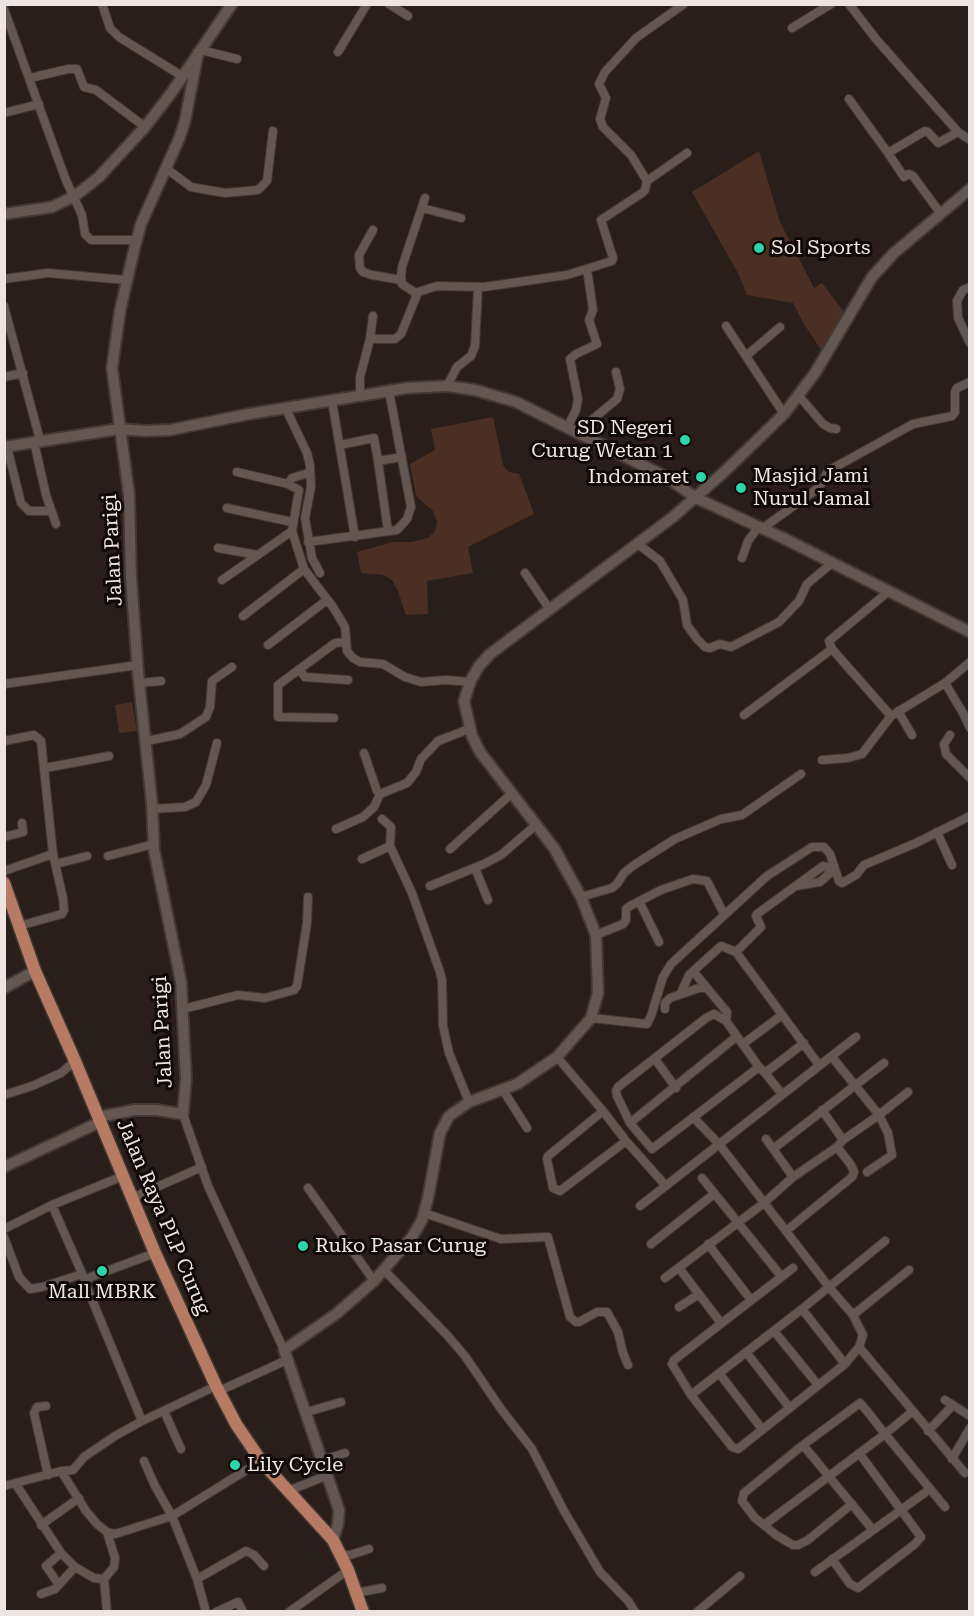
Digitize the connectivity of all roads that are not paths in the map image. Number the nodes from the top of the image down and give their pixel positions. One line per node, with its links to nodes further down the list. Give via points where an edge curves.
1 (102, 4): 14 (street, via 110,28 119,37)
2 (232, 4): 11 (street, Jalan Parigi)
3 (367, 4): 12 (street)
4 (389, 4): 9 (street)
5 (684, 4): 26 (street, via 636,38 599,84 606,98 600,118 603,127 631,155)
6 (831, 4): 10 (street)
7 (849, 4): 21 (street)
8 (4, 9): 15 (street)
9 (408, 16)
10 (792, 28)
11 (200, 51): 13 (street); 14 (street); 25 (street, Jalan Parigi, via 185,121)
12 (338, 52)
13 (237, 59)
14 (182, 76): 19 (street)
15 (30, 78): 17 (street); 19 (street, via 77,69 84,87 96,90)
16 (849, 99): 24 (street)
17 (39, 104): 18 (street); 28 (street)
18 (4, 113)
19 (145, 128): 28 (street, via 99,177)
20 (273, 131): 25 (street, via 267,181 258,190 225,193 191,186)
21 (958, 132): 22 (street); 24 (street, via 938,143 925,131)
22 (969, 140)
23 (687, 153): 26 (street)
24 (888, 153): 32 (street, via 904,177 913,176)
25 (167, 169): 35 (street, Jalan Parigi)
26 (647, 181): 36 (street, via 642,193 601,220 613,258 610,263)
27 (969, 189): 32 (street)
28 (75, 196): 31 (street, via 52,207); 35 (street, via 88,239)
29 (425, 198): 30 (street)
30 (422, 208): 33 (street); 39 (street)
31 (4, 214)
32 (941, 214): 58 (street, via 872,277)
33 (460, 218)
34 (373, 230): 39 (street, via 359,255 360,268)
35 (137, 240): 38 (street, Jalan Parigi)
36 (587, 269): 41 (street); 65 (street, via 593,310 589,320 597,344 570,359 578,399)
37 (4, 279): 38 (street, via 39,273)
38 (126, 280): 63 (street, Jalan Parigi, via 112,368)
39 (400, 280): 42 (street)
40 (969, 287): 49 (street, via 957,301 957,318)
41 (478, 288): 42 (street, via 437,286); 56 (street, via 475,346)
42 (417, 294): 47 (street, via 401,334 395,339)
43 (4, 306): 48 (street)
44 (373, 316): 47 (street)
45 (726, 326): 51 (street)
46 (780, 327): 51 (street)
47 (370, 339): 59 (street, via 360,377)
48 (15, 341): 50 (street); 53 (street)
49 (969, 343)
50 (4, 344)
51 (746, 356): 62 (street)
52 (616, 372): 65 (street, via 620,388 617,399)
53 (23, 373): 54 (street); 66 (street)
54 (4, 377)
55 (969, 382): 79 (street, via 957,388 952,416 913,424 837,465 813,492)
56 (447, 386): 57 (street); 65 (street, via 516,402)
57 (389, 391): 59 (street); 69 (street)
58 (799, 396): 62 (street); 64 (street, via 823,424)
59 (360, 397): 60 (street)
60 (332, 401): 61 (street); 67 (street)
61 (286, 409): 63 (street, via 170,430); 83 (street, via 310,465 311,487 305,518)
62 (784, 414): 74 (street)
63 (119, 429): 66 (street); 102 (street, Jalan Parigi, via 127,465)
64 (836, 429)
65 (572, 430): 74 (street, via 668,478)
66 (37, 441): 68 (street); 76 (street)
67 (340, 445): 70 (street, via 374,438); 82 (street)
68 (6, 447): 76 (street, via 21,503 29,511)
69 (402, 457): 70 (street); 81 (street, via 411,507 403,526)
70 (378, 461): 81 (street)
71 (237, 472): 73 (street)
72 (305, 474): 73 (street, via 292,478)
73 (288, 484): 77 (street, via 299,490 300,496)
74 (696, 498): 79 (street); 84 (street)
75 (227, 508): 77 (street)
76 (51, 511): 78 (street)
77 (292, 522): 80 (street)
78 (56, 524)
79 (761, 527): 87 (street, via 748,541); 88 (street)
80 (292, 531): 86 (street); 89 (street)
81 (388, 531): 82 (street)
82 (355, 537): 83 (street)
83 (308, 542): 90 (street)
84 (639, 544): 88 (street, via 660,561 682,600 687,625 710,648 720,644 731,646 778,622 800,601 807,584); 95 (street)
85 (218, 548): 86 (street)
86 (258, 555): 92 (street)
87 (742, 558)
88 (832, 563): 93 (street)
89 (304, 569): 94 (street); 96 (street)
90 (320, 573)
91 (525, 573): 95 (street)
92 (222, 580)
93 (889, 591): 97 (street); 100 (street, via 830,639)
94 (327, 600): 98 (street, via 345,627); 99 (street)
95 (550, 610): 107 (street, via 484,660)
96 (243, 616)
97 (969, 631)
98 (346, 642): 104 (street, via 335,643); 107 (street, via 347,651 360,662 383,664 412,680)
99 (268, 645)
100 (832, 649): 111 (street); 112 (street)
101 (969, 663): 109 (street)
102 (138, 665): 108 (street, Jalan Parigi); 110 (street)
103 (232, 668): 119 (street, via 212,681 206,717 180,734)
104 (299, 669): 105 (street, via 305,678); 113 (street, via 278,685 278,717)
105 (348, 680)
106 (161, 681): 108 (street)
107 (470, 682): 115 (street, via 464,700)
108 (140, 683): 119 (street, Jalan Parigi)
109 (945, 683): 111 (street); 114 (street)
110 (4, 684)
111 (895, 714): 116 (street); 123 (street, via 862,754)
112 (744, 715)
113 (334, 718)
114 (969, 728)
115 (469, 729): 127 (street, via 438,741 421,759 408,783); 128 (street, via 480,752)
116 (912, 735)
117 (950, 735): 126 (street, via 944,744 946,754)
118 (4, 741): 124 (street, via 37,737)
119 (147, 741): 129 (street, Jalan Parigi)
120 (217, 743): 129 (street, via 206,785 196,802 185,807)
121 (364, 753): 127 (street)
122 (109, 756): 124 (street)
123 (822, 760)
124 (45, 768): 140 (street)
125 (801, 774): 152 (street, via 742,815 721,819 675,839 634,865 612,888)
126 (969, 778)
127 (380, 794): 134 (street, via 363,817)
128 (511, 794): 133 (street); 139 (street)
129 (152, 809): 137 (street, Jalan Parigi)
130 (969, 816): 135 (street)
131 (381, 819): 138 (street, via 391,827)
132 (22, 823): 136 (street, via 23,832)
133 (537, 824): 146 (street, via 501,855); 152 (street)
134 (336, 829)
135 (937, 832): 145 (street); 155 (street, via 864,865 842,883 825,847 812,847 767,876)
136 (4, 837)
137 (154, 844): 142 (street); 165 (street, Jalan Parigi)
138 (390, 846): 143 (street); 187 (street, via 412,893 440,972 448,1053)
139 (450, 849)
140 (53, 854): 144 (street); 147 (street)
141 (87, 856): 144 (street)
142 (108, 856)
143 (362, 859)
144 (56, 864): 156 (street, via 64,912)
145 (952, 865)
146 (475, 868): 149 (street); 153 (street)
147 (4, 871)
148 (4, 883): 156 (main road, Jalan Raya PLP Curug)
149 (430, 886)
150 (796, 886): 159 (street, via 757,914 760,930)
151 (308, 897): 165 (street, via 308,923 294,990 266,998 238,995)
152 (581, 897): 157 (street)
153 (488, 900)
154 (639, 901): 155 (street, via 688,880 700,879 708,882); 157 (street, via 627,908 623,924); 158 (street)
155 (724, 914): 168 (street, via 671,963 647,1024)
156 (19, 926): 161 (main road, Jalan Raya PLP Curug)
157 (596, 935): 168 (street, via 598,993)
158 (659, 942)
159 (736, 952): 160 (street, via 721,946); 167 (street)
160 (693, 970): 162 (street); 164 (street)
161 (35, 971): 163 (street); 177 (main road, Jalan Raya PLP Curug)
162 (707, 987): 164 (street); 169 (street, via 727,1011)
163 (4, 988)
164 (681, 993): 166 (street, via 667,999)
165 (183, 1009): 190 (street, Jalan Parigi)
166 (665, 1009)
167 (782, 1015): 172 (street); 173 (street)
168 (591, 1018): 174 (street)
169 (726, 1021): 170 (street); 176 (street, via 710,1015)
170 (736, 1037): 180 (street); 182 (street)
171 (856, 1037): 175 (street)
172 (747, 1041)
173 (804, 1042): 179 (street); 180 (street)
174 (557, 1057): 183 (street); 189 (street)
175 (832, 1057): 179 (street); 181 (street)
176 (655, 1059): 182 (street); 194 (street, via 616,1091)
177 (75, 1061): 186 (street, via 61,1073); 193 (main road, Jalan Raya PLP Curug)
178 (884, 1063): 181 (street)
179 (819, 1065): 185 (street)
180 (762, 1070): 185 (street); 192 (street)
181 (855, 1085): 188 (street); 191 (street)
182 (676, 1088): 194 (street)
183 (503, 1090): 187 (street); 195 (street)
184 (908, 1092): 191 (street)
185 (782, 1094): 199 (street)
186 (4, 1095)
187 (469, 1102): 215 (street, via 449,1116 440,1133)
188 (822, 1110): 197 (street); 201 (street)
189 (603, 1111): 198 (street); 198 (street, via 548,1156 553,1188 560,1191)
190 (183, 1114): 193 (street, Jalan Parigi, via 135,1110); 203 (street, Jalan Parigi)
191 (879, 1116): 197 (street); 204 (street, via 888,1133 892,1155)
192 (693, 1117): 194 (street, via 652,1149); 199 (street)
193 (99, 1119): 202 (street, Jalan Parigi); 205 (main road, Jalan Raya PLP Curug)
194 (630, 1124)
195 (527, 1128)
196 (766, 1139): 201 (street)
197 (843, 1140): 200 (street)
198 (626, 1141): 208 (street)
199 (719, 1144): 208 (street); 212 (street)
200 (837, 1147): 206 (street); 218 (street, via 851,1165 852,1176)
201 (773, 1149): 206 (street)
202 (4, 1167)
203 (201, 1167): 211 (street); 242 (street, Jalan Parigi)
204 (867, 1172)
205 (123, 1176): 211 (main road, Jalan Raya PLP Curug); 213 (street)
206 (793, 1177): 212 (street)
207 (702, 1178): 210 (street)
208 (666, 1186): 214 (street)
209 (308, 1188): 231 (street)
210 (714, 1194): 216 (street); 221 (street)
211 (132, 1198): 223 (main road, Jalan Raya PLP Curug)
212 (764, 1203): 216 (street); 218 (street)
213 (52, 1205): 217 (street); 229 (street)
214 (640, 1206)
215 (424, 1213): 226 (street, via 412,1237); 244 (street, via 501,1239 548,1237 570,1317 579,1322 597,1312 607,1312)
216 (737, 1223): 222 (street); 228 (street)
217 (4, 1228)
218 (786, 1231): 232 (street)
219 (4, 1237): 229 (street, via 19,1277 30,1290)
220 (885, 1241): 232 (street)
221 (651, 1244)
222 (708, 1244): 224 (street); 234 (street)
223 (155, 1253): 229 (street); 247 (main road, Jalan Raya PLP Curug)
224 (679, 1268): 230 (street); 233 (street)
225 (793, 1268): 228 (street)
226 (384, 1270): 231 (street); 311 (street, via 465,1356 532,1449 600,1572)
227 (909, 1270): 237 (street)
228 (781, 1276): 234 (street)
229 (84, 1278): 258 (street)
230 (665, 1278)
231 (374, 1281): 242 (street)
232 (829, 1287): 236 (street); 237 (street)
233 (699, 1294): 235 (street); 238 (street)
234 (751, 1300): 238 (street)
235 (679, 1307)
236 (802, 1309): 239 (street); 243 (street)
237 (854, 1315): 240 (street, via 863,1335)
238 (721, 1323): 248 (street, via 672,1364)
239 (774, 1331): 241 (street); 246 (street)
240 (859, 1347): 243 (street); 255 (street)
241 (746, 1352): 245 (street); 253 (street)
242 (286, 1355): 247 (street); 256 (street, Jalan Parigi)
243 (845, 1364): 246 (street)
244 (628, 1365)
245 (719, 1373): 248 (street); 260 (street)
246 (818, 1385): 253 (street)
247 (217, 1388): 254 (street); 270 (main road, Jalan Raya PLP Curug)
248 (691, 1395): 260 (street, via 734,1449)
249 (945, 1400): 251 (street)
250 (341, 1402): 256 (street)
251 (953, 1405): 257 (street); 261 (street)
252 (46, 1406): 273 (street, via 37,1407 34,1413)
253 (789, 1407): 260 (street)
254 (164, 1411): 258 (street); 264 (street)
255 (913, 1411): 261 (street); 262 (street)
256 (307, 1412): 268 (street, Jalan Parigi)
257 (969, 1416)
258 (142, 1421): 271 (street, via 90,1452 73,1470)
259 (969, 1428): 267 (street)
260 (762, 1429)
261 (928, 1431): 267 (street)
262 (885, 1434): 263 (street, via 858,1404); 266 (street); 278 (street)
263 (803, 1445): 275 (street); 286 (street, via 742,1497)
264 (181, 1449)
265 (345, 1453): 268 (street)
266 (859, 1453): 275 (street); 283 (street)
267 (952, 1459): 272 (street)
268 (323, 1460): 274 (street, Jalan Parigi)
269 (144, 1461): 284 (street)
270 (261, 1461): 279 (main road, Jalan Raya PLP Curug); 284 (street)
271 (61, 1471): 273 (street); 280 (street)
272 (965, 1473)
273 (48, 1475): 276 (street)
274 (328, 1475): 279 (street); 289 (street, Jalan Parigi, via 339,1510)
275 (829, 1475): 281 (street); 286 (street)
276 (15, 1483): 277 (street); 285 (street)
277 (4, 1486)
278 (930, 1489): 282 (street); 283 (street)
279 (288, 1491): 289 (main road, Jalan Raya PLP Curug)
280 (79, 1498): 285 (street); 288 (street, via 91,1518)
281 (852, 1504): 286 (street, via 798,1545); 287 (street)
282 (945, 1507)
283 (901, 1510): 287 (street); 293 (street, via 920,1534 919,1540 861,1586 850,1584)
284 (172, 1516): 288 (street, via 115,1534); 300 (street)
285 (40, 1525): 291 (street)
286 (764, 1525)
287 (873, 1530): 293 (street)
288 (107, 1532): 299 (street, via 115,1558 114,1567)
289 (333, 1540): 292 (main road, Jalan Raya PLP Curug)
290 (369, 1549): 292 (street)
291 (61, 1553): 295 (street); 301 (street, via 46,1566)
292 (341, 1555): 296 (main road, Jalan Raya PLP Curug)
293 (832, 1559): 297 (street)
294 (264, 1566): 300 (street, via 251,1553 244,1552)
295 (75, 1567): 299 (street, via 87,1576); 301 (street)
296 (348, 1570): 303 (main road, Jalan Raya PLP Curug); 309 (street)
297 (815, 1572)
298 (740, 1576): 312 (street)
299 (104, 1579): 305 (street)
300 (196, 1579): 306 (street)
301 (59, 1585): 304 (street)
302 (382, 1588): 303 (street)
303 (356, 1593): 310 (main road, Jalan Raya PLP Curug)
304 (41, 1594)
305 (107, 1611)
306 (206, 1611)
307 (216, 1611): 308 (street, via 238,1602)
308 (243, 1611)
309 (289, 1611)
310 (363, 1611)
311 (635, 1611)
312 (697, 1611)

